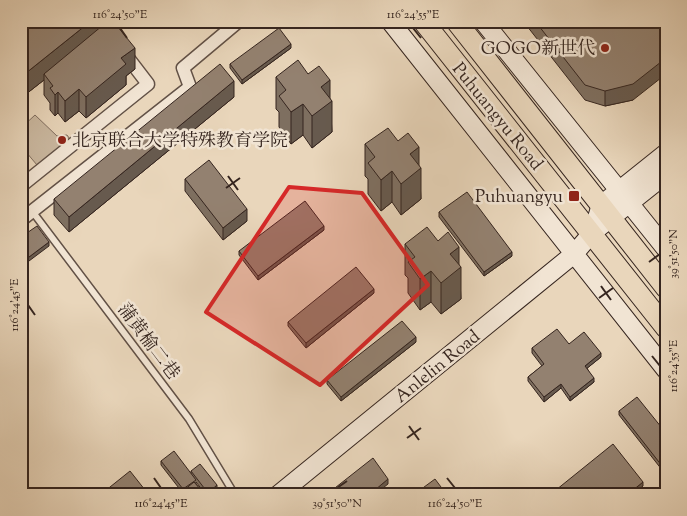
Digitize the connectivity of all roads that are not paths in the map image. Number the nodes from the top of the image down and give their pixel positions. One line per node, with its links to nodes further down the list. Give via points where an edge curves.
1 (239, 21): 12 (street, via 182,68 190,87)
2 (390, 21): 15 (street)
3 (423, 21): 13 (main road, Puhuangyu Road)
4 (456, 21): 11 (main road, Puhuangyu Road)
5 (483, 21): 10 (street)
6 (118, 45): 9 (street, via 148,84)
7 (666, 153): 10 (street)
8 (666, 174): 10 (street)
9 (21, 186)
10 (625, 196): 11 (street, Anlelin Road); 14 (street)
11 (606, 211): 13 (street, Anlelin Road); 16 (main road, Puhuangyu Road)
12 (25, 215): 19 (lane, 蒲黄榆二巷, via 189,419)
13 (592, 233): 15 (street, Anlelin Road); 17 (main road, Puhuangyu Road)
14 (666, 249)
15 (574, 254): 18 (street); 20 (street, Anlelin Road)
16 (666, 288)
17 (666, 328)
18 (666, 370)
19 (235, 495)
20 (278, 495)

